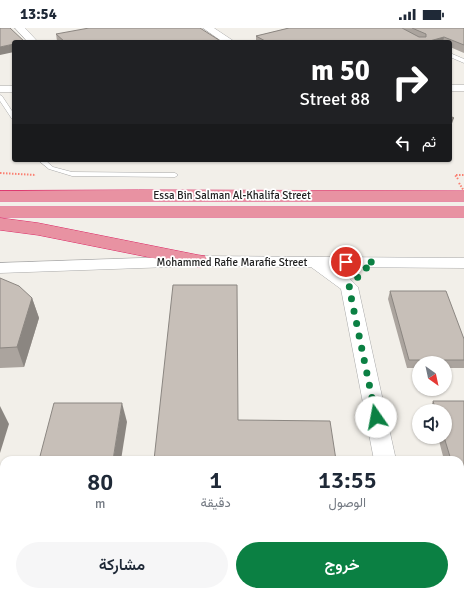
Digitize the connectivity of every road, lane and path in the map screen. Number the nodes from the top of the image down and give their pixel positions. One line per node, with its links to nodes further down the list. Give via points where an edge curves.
1 (20, 28): 3 (street)
2 (208, 28): 4 (street)
3 (31, 40)
4 (227, 40)
5 (452, 56): 6 (lane)
6 (464, 61)
7 (0, 88): 8 (street)
8 (12, 88)
9 (452, 88): 10 (street)
10 (463, 90)
11 (0, 97): 12 (lane)
12 (12, 115)
13 (44, 162): 14 (lane, via 51,168 72,174)
14 (175, 175)
15 (464, 175): 17 (path, via 455,175)
16 (0, 187): 19 (highway)
17 (462, 189): 18 (path, bridge); 19 (highway, Essa Bin Salman Al-Khalifa Street)
18 (464, 192)
19 (139, 195): 20 (highway, Essa Bin Salman Al-Khalifa Street)
20 (0, 196)
21 (0, 212): 22 (highway, Essa Bin Salman Al-Khalifa Street)
22 (464, 212)
23 (0, 224): 24 (highway, via 38,229)
24 (198, 261): 25 (street, Mohammed Rafie Marafie Street); 28 (street, Mohammed Rafie Marafie Street)
25 (315, 262): 26 (street, Mohammed Rafie Marafie Street); 29 (street)
26 (374, 262): 27 (street, Mohammed Rafie Marafie Street); 29 (street, via 359,274)
27 (464, 263)
28 (0, 268)
29 (349, 287): 30 (street)
30 (384, 456)

